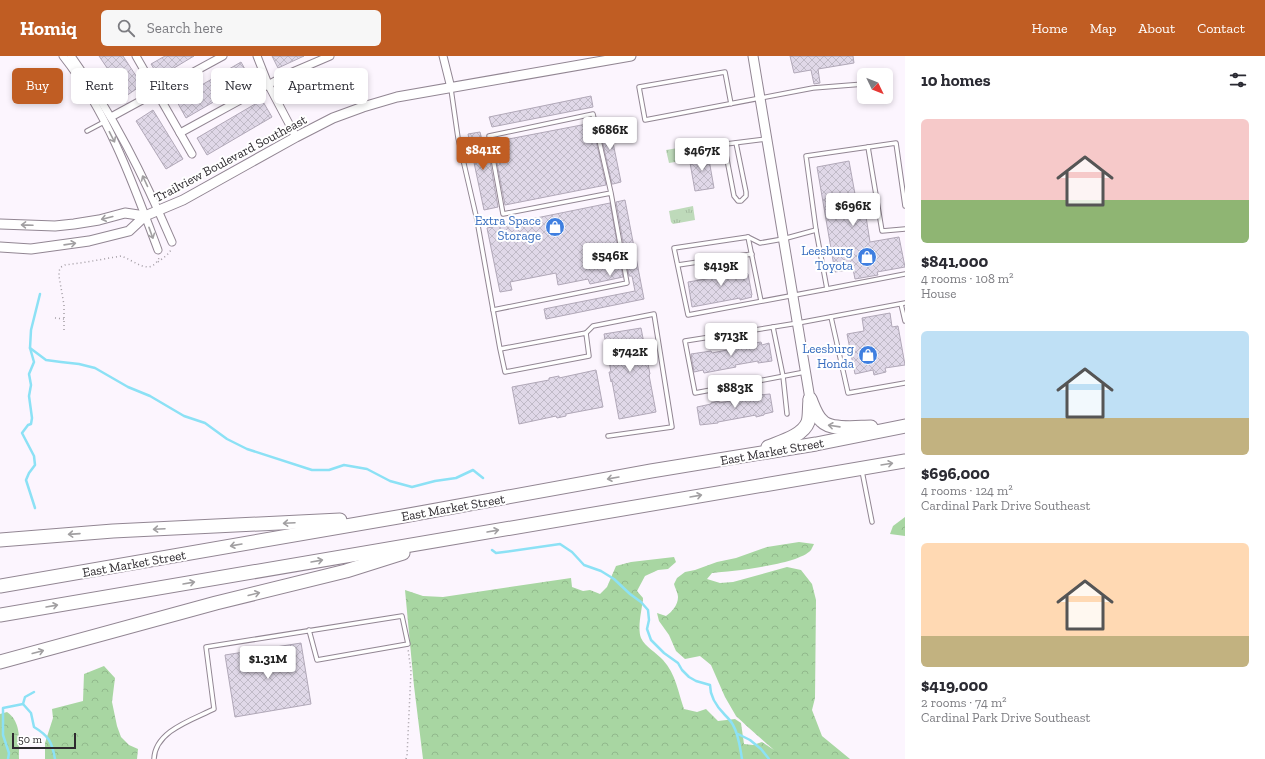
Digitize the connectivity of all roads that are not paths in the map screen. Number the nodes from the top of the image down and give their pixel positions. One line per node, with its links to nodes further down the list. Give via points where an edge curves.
1 (63, 56): 21 (street)
2 (71, 56): 20 (street)
3 (223, 56): 12 (street)
4 (256, 56): 13 (street)
5 (330, 56): 13 (street)
6 (443, 56): 15 (street)
7 (631, 56): 10 (street, Trailview Boulevard Southeast)
8 (753, 56): 16 (street)
9 (138, 57): 11 (street)
10 (617, 57): 15 (street, Trailview Boulevard Southeast)
11 (144, 68)
12 (201, 68)
13 (268, 84): 23 (street); 24 (street)
14 (857, 85): 16 (lane, via 813,88)
15 (451, 88): 24 (street, Trailview Boulevard Southeast, via 397,97 363,106); 50 (lane, via 458,138)
16 (760, 99): 19 (lane); 25 (street)
17 (136, 104): 20 (street)
18 (164, 104): 23 (street)
19 (731, 104): 19 (lane, via 645,120 639,87 725,72)
20 (111, 117): 33 (street, one-way to 20)
21 (104, 122): 22 (lane); 34 (street, one-way to 34, via 129,174)
22 (87, 131)
23 (180, 133): 30 (street)
24 (296, 137): 33 (street, Trailview Boulevard Southeast, via 183,200)
25 (767, 139): 26 (lane); 39 (street)
26 (736, 143): 27 (lane); 27 (lane, via 746,192 741,201 734,196)
27 (724, 144): 28 (lane)
28 (702, 147)
29 (868, 147): 32 (lane, via 896,143); 36 (lane, via 882,231); 37 (lane, via 806,156)
30 (192, 154)
31 (611, 193): 31 (lane, via 594,114 489,136 503,214); 50 (lane, via 627,283)
32 (905, 206)
33 (158, 211): 34 (street, Trailview Boulevard Southeast); 40 (street)
34 (145, 216): 35 (street, Trailview Boulevard Southeast, one-way to 35, via 125,213 99,220 55,226); 41 (street, Trailview Boulevard Southeast, one-way to 34, via 31,249 89,241 129,230); 42 (street, one-way to 42)
35 (0, 224)
36 (905, 229)
37 (816, 230): 39 (lane); 46 (lane)
38 (748, 238): 39 (lane, via 760,242); 43 (lane); 44 (lane, via 674,248)
39 (783, 238): 47 (street)
40 (172, 242)
41 (0, 246)
42 (158, 250)
43 (752, 254): 44 (lane); 48 (lane)
44 (678, 265): 48 (lane, via 688,315)
45 (905, 274): 46 (lane)
46 (827, 289): 47 (lane)
47 (793, 295): 48 (lane); 53 (street)
48 (761, 301)
49 (903, 303): 51 (lane); 52 (lane)
50 (493, 310): 56 (lane)
51 (831, 317): 53 (lane); 59 (lane, via 848,393)
52 (905, 321)
53 (798, 323): 54 (lane); 57 (street)
54 (774, 327): 58 (lane); 58 (lane, via 685,341 695,393)
55 (586, 333): 56 (lane); 56 (lane, via 588,356 505,372); 63 (lane, via 593,326 654,314 672,428)
56 (500, 349)
57 (806, 372): 58 (lane); 60 (street)
58 (783, 376): 61 (lane)
59 (905, 383)
60 (810, 399): 62 (highway, one-way to 60, via 830,426 820,419); 64 (highway, via 808,423 800,432)
61 (788, 414)
62 (903, 426): 64 (highway, East Market Street)
63 (608, 436)
64 (750, 455): 67 (highway, East Market Street, one-way to 67)
65 (905, 461): 66 (highway, one-way to 65)
66 (861, 468): 68 (lane); 69 (highway, one-way to 66)
67 (398, 517): 70 (highway, one-way to 70, via 113,531); 71 (highway, East Market Street, one-way to 71)
68 (872, 522)
69 (455, 537): 72 (highway, one-way to 69); 74 (highway, one-way to 69, via 346,571)
70 (0, 540)
71 (0, 586)
72 (0, 615)
73 (309, 630): 73 (lane, via 402,616 408,644 317,660); 75 (lane, via 206,646 214,709 170,731 159,742)
74 (0, 662)
75 (154, 759)

